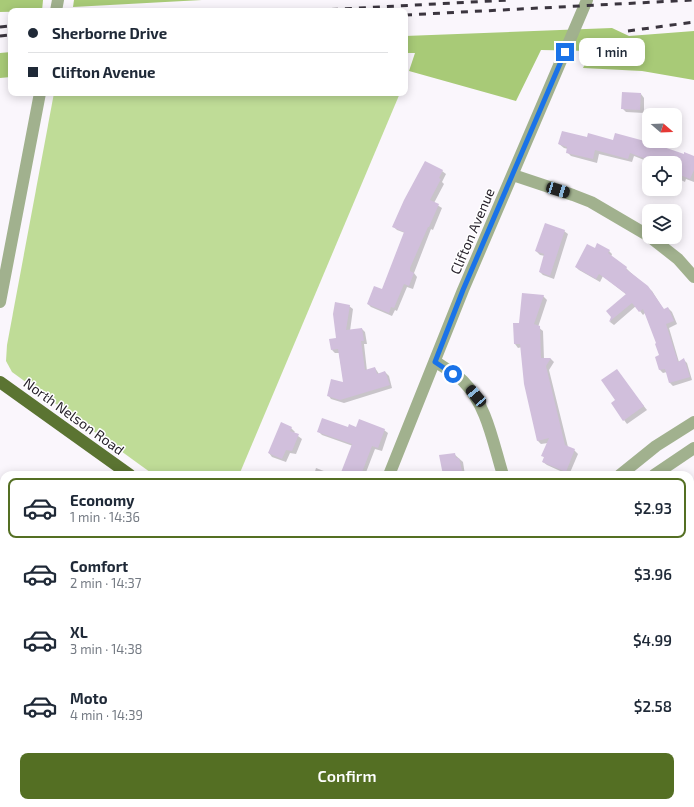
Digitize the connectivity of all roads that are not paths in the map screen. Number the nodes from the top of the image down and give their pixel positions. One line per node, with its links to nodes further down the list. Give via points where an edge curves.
1 (587, 0): 3 (street, Clifton Avenue)
2 (39, 96): 7 (street)
3 (512, 175): 4 (street, via 592,202); 8 (street, Clifton Avenue)
4 (642, 232)
5 (659, 244): 6 (street, via 678,259)
6 (694, 277)
7 (0, 302)
8 (435, 362): 13 (street, Clifton Avenue); 14 (street, via 462,380 476,396)
9 (0, 382): 12 (main road, North Nelson Road)
10 (694, 422): 15 (street, via 656,446)
11 (694, 448): 16 (street)
12 (124, 471)
13 (391, 471)
14 (502, 471)
15 (625, 471)
16 (660, 471)

